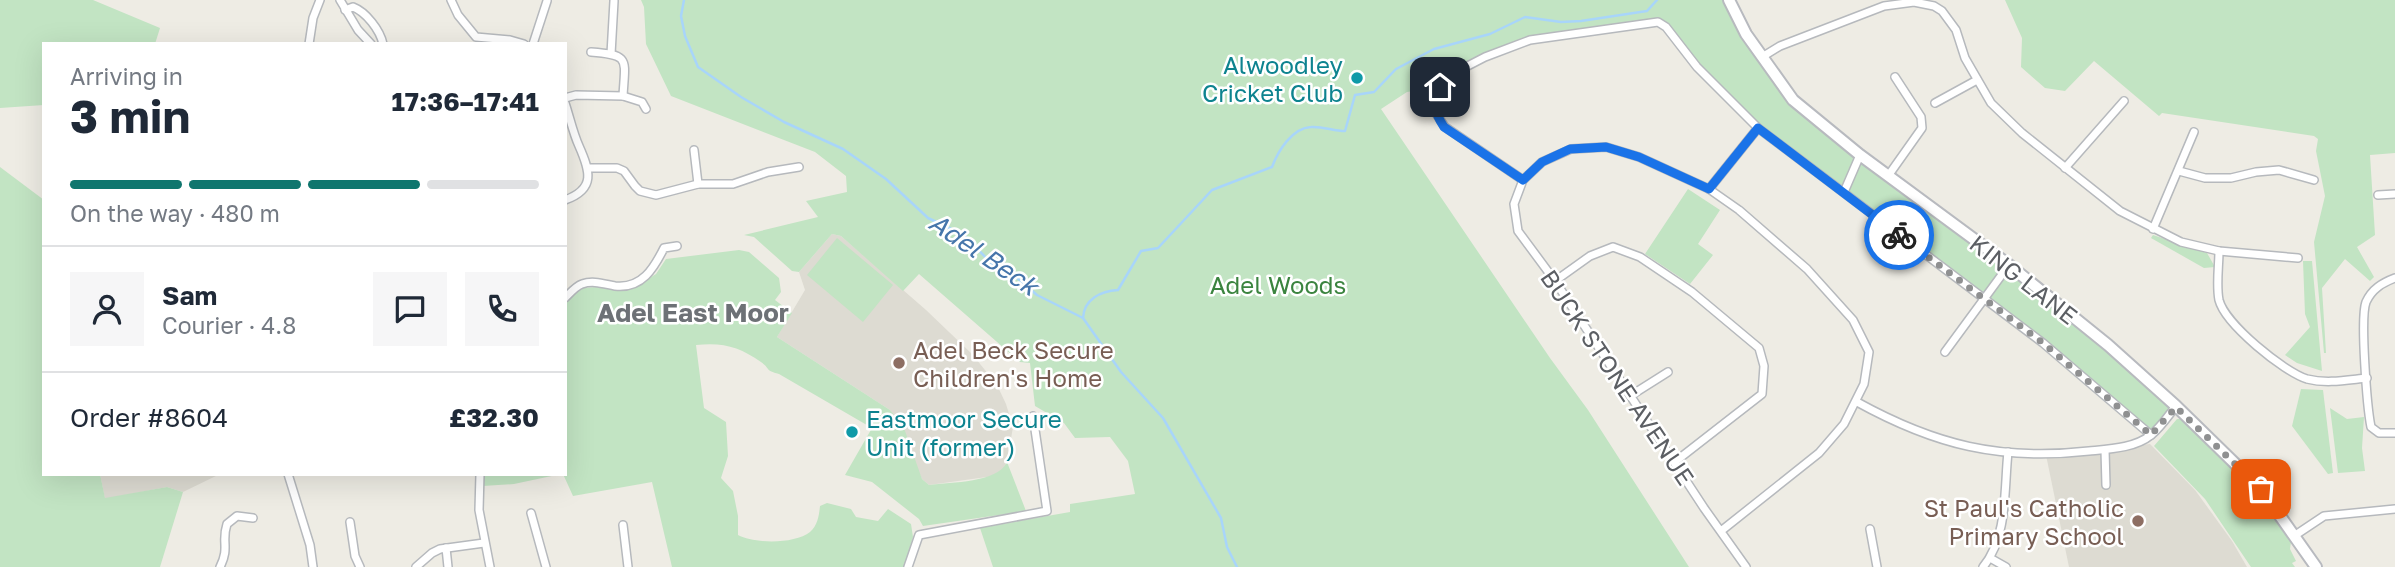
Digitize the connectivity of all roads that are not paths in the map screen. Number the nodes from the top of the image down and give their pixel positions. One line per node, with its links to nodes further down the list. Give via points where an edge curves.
1 (320, 0): 8 (street)
2 (340, 0): 7 (street)
3 (451, 0): 11 (street, via 477,37)
4 (1729, 0): 15 (street, KING LANE)
5 (547, 1): 12 (street)
6 (614, 1): 14 (street)
7 (345, 10): 9 (street); 10 (street, via 360,10)
8 (309, 42)
9 (369, 42)
10 (382, 42)
11 (517, 42)
12 (534, 42)
13 (591, 52): 14 (street)
14 (611, 54): 18 (street, via 622,58 625,65)
15 (1762, 57): 17 (street, via 1884,6 1926,3 1950,20); 27 (street, KING LANE, via 1793,100)
16 (1895, 77): 32 (street, via 1921,117 1922,128)
17 (1977, 80): 21 (street); 30 (street, via 1991,103)
18 (622, 96): 19 (street); 23 (street, via 636,99)
19 (567, 97)
20 (2124, 101): 30 (street)
21 (1935, 103)
22 (567, 108): 29 (street)
23 (646, 109)
24 (1758, 128): 33 (street, via 1658,22 1530,40 1456,72 1440,87 1434,104 1444,127); 36 (street); 37 (street)
25 (2194, 132): 31 (street)
26 (694, 150): 35 (street)
27 (1860, 155): 32 (street, KING LANE); 37 (street)
28 (799, 167): 35 (street, via 725,185)
29 (589, 168): 35 (street, via 624,171 635,187 649,194); 40 (street, via 585,187)
30 (2065, 169): 41 (street, via 2120,211)
31 (2179, 171): 34 (street, via 2231,178 2279,170); 41 (street)
32 (1888, 176): 45 (street, KING LANE)
33 (1523, 180): 36 (street, via 1542,162 1570,149 1606,147); 47 (street, BUCK STONE AVENUE, via 1514,204 1518,231)
34 (2314, 180)
35 (698, 184)
36 (1709, 189): 54 (street, via 1807,269 1853,320 1869,352)
37 (1844, 192): 49 (street)
38 (2395, 194): 39 (street)
39 (2378, 195)
40 (567, 200)
41 (2153, 229): 43 (street)
42 (677, 246): 48 (street, via 664,248 654,270 639,281 619,286 581,284)
43 (2219, 251): 44 (street); 52 (street, via 2219,301 2234,324 2272,357 2304,378 2325,382)
44 (2298, 258)
45 (2009, 265): 49 (street); 55 (street, KING LANE)
46 (2395, 278): 52 (street, via 2378,286 2366,303)
47 (1555, 281): 53 (street, BUCK STONE AVENUE); 61 (street, via 1590,256 1613,247 1640,257 1692,292 1759,348 1764,366 1762,394)
48 (567, 296)
49 (1983, 298): 50 (street); 58 (street)
50 (1945, 352)
51 (1668, 372): 53 (street)
52 (2367, 378): 57 (street, via 2371,427 2379,433)
53 (1630, 396): 61 (street, BUCK STONE AVENUE)
54 (1857, 402): 60 (street, via 1902,427 1942,441); 71 (street, via 1819,453)
55 (2176, 407): 58 (street); 72 (street, KING LANE, via 2261,489)
56 (1033, 416): 84 (street, via 1047,511 919,535)
57 (2395, 433)
58 (2151, 435): 59 (street)
59 (2105, 450): 60 (street); 64 (street)
60 (2008, 453): 75 (street, via 1998,538)
61 (1676, 461): 71 (street, BUCK STONE AVENUE)
62 (289, 476): 77 (street)
63 (480, 476): 73 (street)
64 (2106, 485)
65 (2395, 509): 72 (street, via 2324,516)
66 (531, 513): 82 (street)
67 (253, 518): 76 (street, via 237,516 227,524 227,550)
68 (349, 522): 78 (street)
69 (623, 525): 83 (street)
70 (1870, 529): 86 (street)
71 (1721, 531): 85 (street, BUCK STONE AVENUE)
72 (2294, 536): 89 (street, KING LANE)
73 (484, 543): 74 (street); 81 (street)
74 (446, 548): 79 (street); 80 (street)
75 (1990, 558): 87 (street); 88 (street)
76 (220, 567)
77 (313, 567)
78 (360, 567)
79 (416, 567)
80 (448, 567)
81 (490, 567)
82 (546, 567)
83 (628, 567)
84 (908, 567)
85 (1746, 567)
86 (1877, 567)
87 (1983, 567)
88 (2006, 567)
89 (2316, 567)

